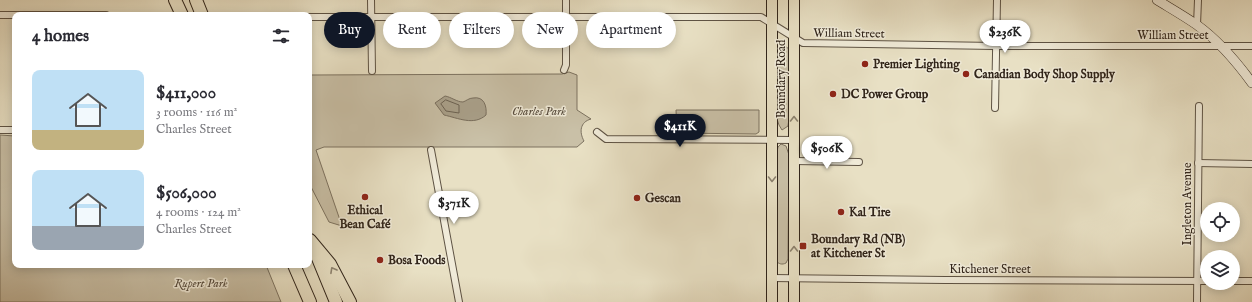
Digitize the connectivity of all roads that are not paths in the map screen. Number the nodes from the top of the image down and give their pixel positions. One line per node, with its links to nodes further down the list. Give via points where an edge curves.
1 (175, 0): 10 (highway)
2 (196, 0): 11 (highway)
3 (371, 0): 12 (street)
4 (566, 0): 13 (street)
5 (772, 0): 21 (main road, Boundary Road)
6 (794, 0): 23 (main road, Boundary Road)
7 (997, 0): 24 (street)
8 (1157, 0): 22 (street)
9 (1198, 0): 22 (street)
10 (181, 12)
11 (201, 12)
12 (372, 12)
13 (566, 12)
14 (0, 15): 15 (street)
15 (12, 15)
16 (312, 17): 17 (street, William Street)
17 (324, 17)
18 (375, 17): 19 (street, William Street)
19 (522, 17)
20 (578, 17): 21 (street, William Street, via 761,17)
21 (772, 23): 23 (street, William Street); 37 (main road, Boundary Road)
22 (1197, 25): 25 (street)
23 (794, 37): 24 (street, William Street, via 803,44); 38 (main road, Boundary Road, one-way to 23)
24 (996, 46): 25 (street, William Street); 33 (street)
25 (1221, 46): 26 (street, William Street); 31 (street)
26 (1252, 46)
27 (372, 48): 30 (street)
28 (566, 48): 29 (street)
29 (564, 70)
30 (372, 71)
31 (1252, 83)
32 (1199, 106): 42 (street, Ingleton Avenue)
33 (995, 108)
34 (0, 130): 35 (street)
35 (12, 130)
36 (597, 132): 37 (street, via 606,139)
37 (772, 140): 38 (street); 47 (main road, Boundary Road, one-way to 47)
38 (794, 140): 40 (main road, Boundary Road)
39 (431, 150): 55 (street)
40 (794, 161): 41 (street); 48 (main road, Boundary Road, one-way to 40)
41 (859, 162)
42 (1198, 163): 43 (street); 49 (street, Ingleton Avenue)
43 (1252, 164)
44 (312, 242): 54 (highway, one-way to 44, via 330,264)
45 (312, 244): 53 (highway)
46 (295, 268): 52 (highway)
47 (772, 278): 48 (street, Kitchener Street); 56 (main road, Boundary Road)
48 (794, 278): 49 (street, Kitchener Street); 57 (main road, Boundary Road)
49 (1198, 281): 58 (street, Ingleton Avenue)
50 (1240, 281): 51 (street)
51 (1252, 281)
52 (309, 302)
53 (336, 302)
54 (350, 302)
55 (460, 302)
56 (772, 302)
57 (794, 302)
58 (1197, 302)

